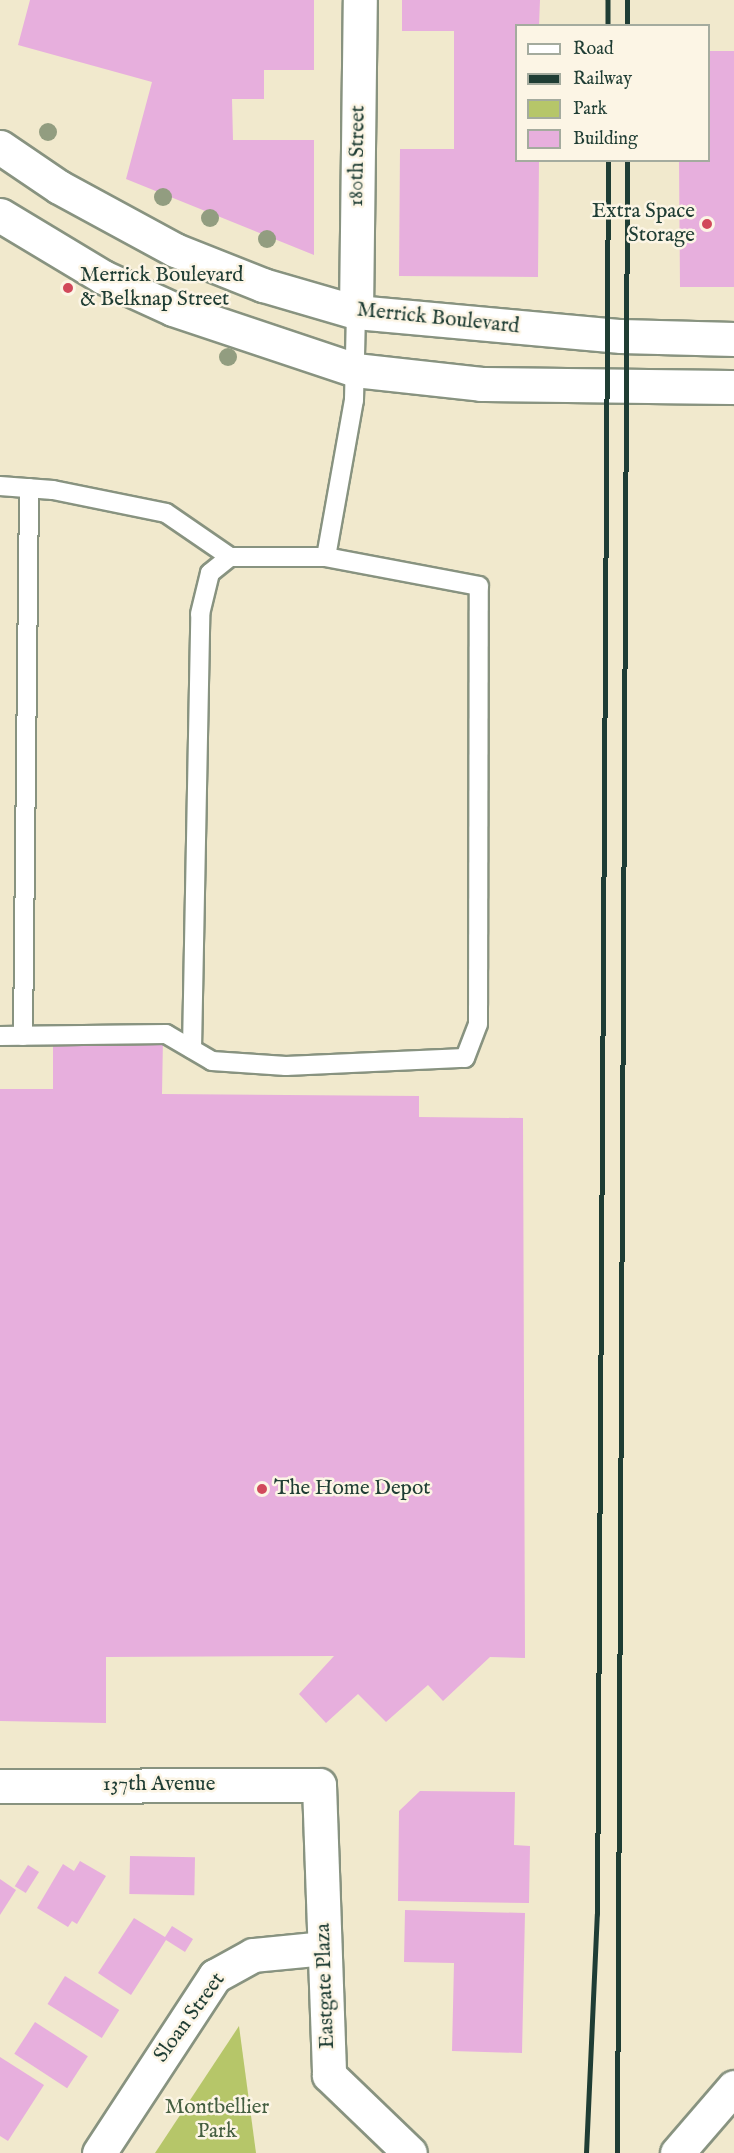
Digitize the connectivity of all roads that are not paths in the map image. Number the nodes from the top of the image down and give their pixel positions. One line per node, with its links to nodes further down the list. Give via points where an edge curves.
1 (360, 0): 4 (main road, 180th Street)
2 (0, 147): 4 (main road, Merrick Boulevard, via 58,187 175,250 263,285)
3 (0, 215): 6 (main road, via 102,277 173,309)
4 (356, 312): 5 (main road, Merrick Boulevard, via 621,336); 6 (lane)
5 (734, 339)
6 (355, 370): 7 (main road, via 481,384); 11 (lane)
7 (734, 387)
8 (0, 486): 9 (lane)
9 (29, 488): 10 (lane, via 166,513); 13 (lane)
10 (230, 557): 11 (lane); 14 (lane, via 210,573 200,614)
11 (326, 557): 14 (lane, via 478,586 478,1024 465,1058 286,1066 212,1061)
12 (0, 1036): 13 (lane)
13 (23, 1036): 14 (lane, via 166,1034)
14 (192, 1049)
15 (319, 1785): 16 (main road, 137th Avenue); 17 (main road, Eastgate Plaza)
16 (0, 1786)
17 (324, 1948): 19 (main road, Sloan Street, via 254,1955 214,1976); 20 (main road, Eastgate Plaza, via 329,2075)
18 (734, 2087): 21 (main road)
19 (99, 2153)
20 (410, 2153)
21 (677, 2153)

